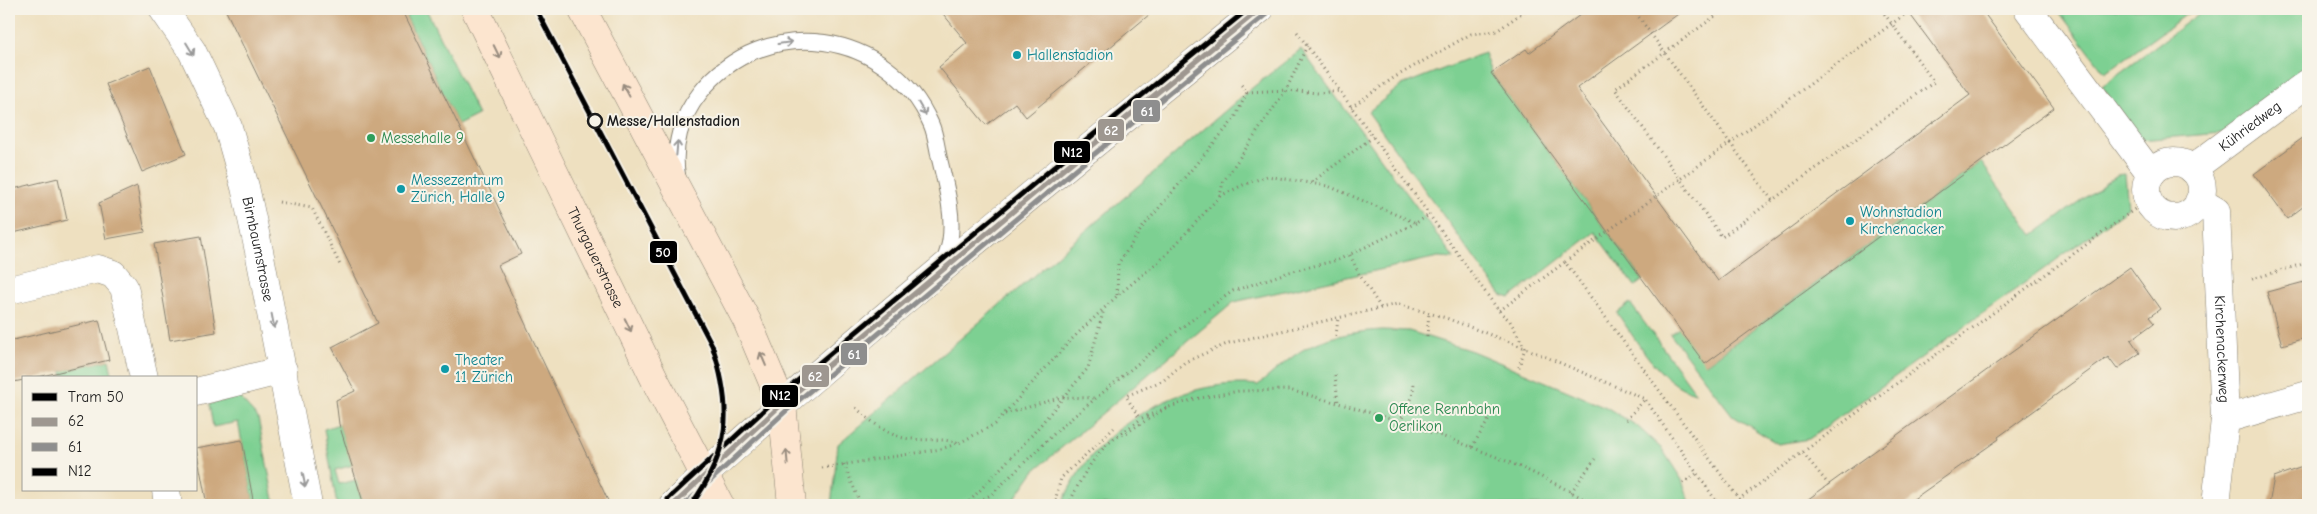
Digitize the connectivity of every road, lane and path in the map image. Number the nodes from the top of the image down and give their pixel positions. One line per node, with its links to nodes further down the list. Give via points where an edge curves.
1 (163, 9): 50 (street, Birnbaumstrasse, one-way to 50, via 192,51 228,127 245,187)
2 (475, 9): 78 (main road, Thurgauerstrasse, one-way to 78, via 657,384)
3 (582, 9): 27 (main road, one-way to 3)
4 (1260, 9): 38 (street)
5 (1526, 9): 20 (path, via 1497,31 1472,34 1394,77)
6 (1633, 9): 14 (path)
7 (1725, 9): 14 (path)
8 (1881, 9): 11 (path)
9 (1912, 9): 11 (path)
10 (2028, 9): 26 (street)
11 (1892, 23): 22 (path); 29 (path, via 1934,82)
12 (1297, 32): 13 (path)
13 (1307, 46): 17 (path); 19 (path)
14 (1665, 53): 22 (path); 24 (path, via 1615,89)
15 (1240, 82): 18 (path)
16 (2308, 83): 23 (street, Kühriedweg)
17 (1286, 90): 18 (path); 19 (path); 28 (path, via 1223,182)
18 (1247, 92): 41 (path, via 1235,118 1142,228 1118,264)
19 (1340, 92): 20 (path)
20 (1351, 107): 21 (path)
21 (1373, 137): 25 (path); 32 (path)
22 (1730, 143): 24 (path); 29 (path)
23 (2192, 169): 26 (street, via 2174,162 2165,163); 31 (street, via 2201,184)
24 (1680, 180): 29 (path, via 1722,237); 35 (path)
25 (1311, 182): 28 (path, via 1267,176); 33 (path)
26 (2149, 187): 31 (street, via 2151,208 2171,218 2184,216); 74 (path)
27 (682, 196): 38 (lane, one-way to 38, via 676,167 679,132 690,106 709,81 730,64 781,42 808,40 850,48 870,56 892,72 918,102 931,125 951,221 950,241); 61 (main road, one-way to 27, via 747,321)
28 (1220, 196): 41 (path, via 1165,256)
29 (1772, 200)
30 (275, 201): 36 (path, via 312,208)
31 (2199, 202): 67 (street, Kirchenackerweg, via 2216,211)
32 (1429, 215): 33 (path); 44 (path)
33 (1416, 223): 34 (path)
34 (1350, 255): 42 (path); 58 (path, via 1233,290)
35 (1565, 262): 44 (path); 74 (path, via 1739,499)
36 (340, 265)
37 (2308, 268): 39 (path, via 2303,264)
38 (941, 271): 61 (street)
39 (2252, 279)
40 (9, 290): 53 (street, via 98,269 113,274 124,287)
41 (1117, 296): 43 (path)
42 (1381, 308): 45 (path, via 1398,304); 46 (path)
43 (1104, 309): 57 (path, via 1088,368); 63 (path)
44 (1499, 311): 49 (path, via 1510,321)
45 (1429, 313): 48 (path); 49 (path)
46 (1338, 318): 47 (path); 64 (path, via 1229,343 1185,362 1164,380 1126,396)
47 (1336, 336)
48 (1427, 336)
49 (1525, 348): 51 (path); 59 (path)
50 (283, 370): 55 (street); 85 (street, Birnbaumstrasse, one-way to 85)
51 (1518, 370)
52 (1335, 374): 60 (path)
53 (144, 376)
54 (1414, 383): 68 (path, via 1412,398)
55 (198, 391)
56 (2308, 395): 67 (street)
57 (1062, 397): 58 (path); 63 (path); 90 (path)
58 (1095, 398): 90 (path, via 991,495)
59 (1645, 399): 66 (path); 79 (path)
60 (1338, 402): 68 (path); 92 (path, via 1289,390 1258,390 1196,399 1166,408 1126,433 1119,434 1085,472)
61 (782, 404): 78 (street); 88 (main road, one-way to 61)
62 (856, 408): 70 (path, via 896,436)
63 (1004, 414): 71 (path, via 995,424)
64 (1138, 416)
65 (1490, 418): 72 (path)
66 (1626, 420)
67 (2225, 420): 95 (street, Kirchenackerweg)
68 (1400, 422): 72 (path)
69 (1114, 428): 91 (path, via 1061,478)
70 (930, 440): 71 (path); 73 (path)
71 (959, 443): 73 (path)
72 (1472, 447): 83 (path)
73 (925, 450): 76 (path)
74 (1803, 453): 81 (path)
75 (1595, 459): 83 (path)
76 (844, 464): 77 (path); 89 (path)
77 (822, 468)
78 (705, 474): 86 (street); 87 (main road, Thurgauerstrasse)
79 (1696, 474): 80 (path); 94 (path)
80 (1683, 483)
81 (1829, 485)
82 (166, 492): 84 (street)
83 (1571, 492): 93 (path)
84 (168, 505)
85 (308, 505)
86 (673, 505)
87 (720, 505)
88 (792, 505)
89 (861, 505)
90 (968, 505)
91 (1054, 505)
92 (1069, 505)
93 (1594, 505)
94 (1719, 505)
95 (2216, 505)

